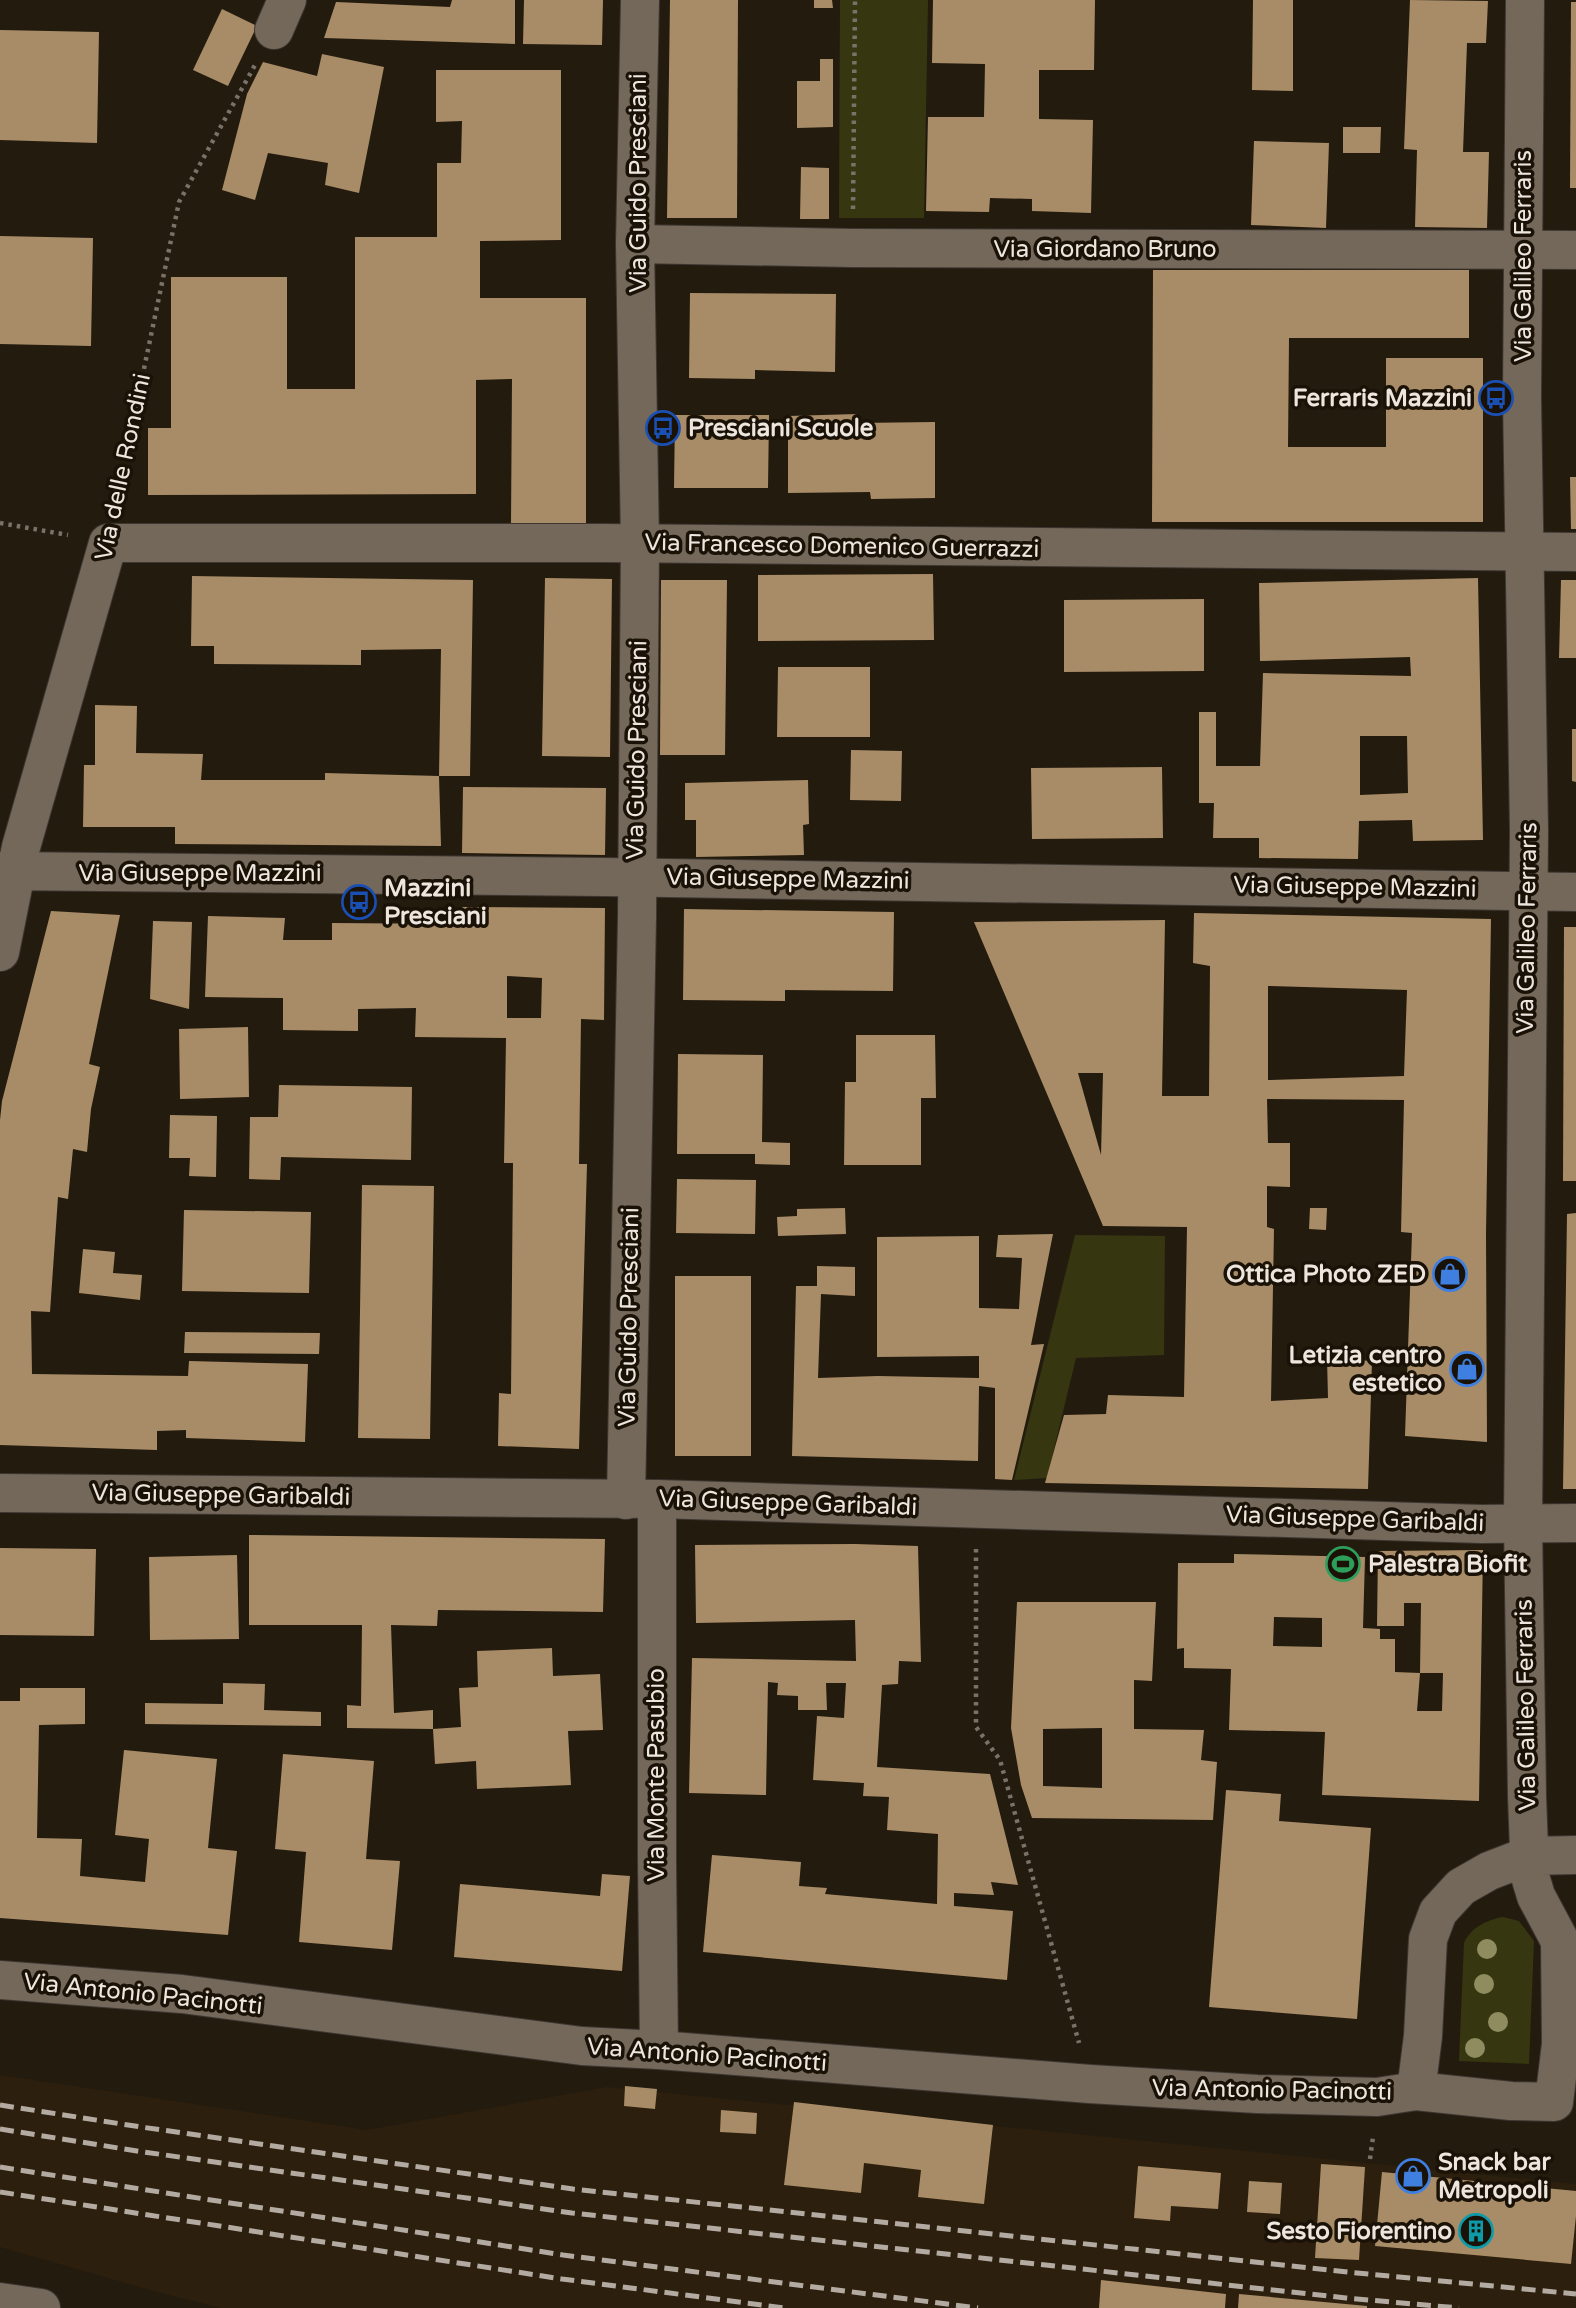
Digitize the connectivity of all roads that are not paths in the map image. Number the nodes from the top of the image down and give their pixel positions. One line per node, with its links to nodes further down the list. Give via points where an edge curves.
1 (640, 0): 3 (street, Via Guido Presciani)
2 (1525, 0): 4 (street, Via Galileo Ferraris)
3 (635, 244): 4 (street, Via Giordano Bruno); 7 (street, Via Guido Presciani)
4 (1523, 249): 5 (street, Via Giordano Bruno); 8 (street, Via Galileo Ferraris)
5 (1576, 250)
6 (108, 543): 7 (street, Via Francesco Domenico Guerrazzi); 10 (street, Via delle Rondini)
7 (640, 544): 8 (street, Via Francesco Domenico Guerrazzi); 11 (street, Via Guido Presciani)
8 (1524, 551): 9 (street, Via Francesco Domenico Guerrazzi); 12 (street, Via Galileo Ferraris)
9 (1576, 552)
10 (8, 871): 11 (street, Via Giuseppe Mazzini); 14 (street, Via delle Rondini)
11 (636, 877): 12 (street, Via Giuseppe Mazzini); 16 (street, Via Guido Presciani)
12 (1528, 890): 13 (street, Via Giuseppe Mazzini); 17 (street, Via Galileo Ferraris)
13 (1576, 892)
14 (0, 952)
15 (0, 1493): 16 (street, Via Giuseppe Garibaldi)
16 (641, 1499): 17 (street, Via Giuseppe Garibaldi); 22 (street, Via Monte Pasubio, via 656,1833)
17 (1523, 1523): 18 (street, Via Giuseppe Garibaldi); 20 (street, Via Galileo Ferraris)
18 (1576, 1523)
19 (1576, 1855): 20 (street)
20 (1528, 1856): 23 (street, via 1461,1887 1438,1912 1428,1939); 23 (street, Via Galileo Ferraris, via 1536,1896 1560,1941 1561,2044 1555,2102)
21 (0, 1980): 22 (street, Via Antonio Pacinotti, via 182,1994 582,2046)
22 (659, 2050): 23 (street, Via Antonio Pacinotti, via 1257,2094 1377,2098)
23 (1416, 2091)
24 (0, 2302): 25 (street)
25 (41, 2308)

